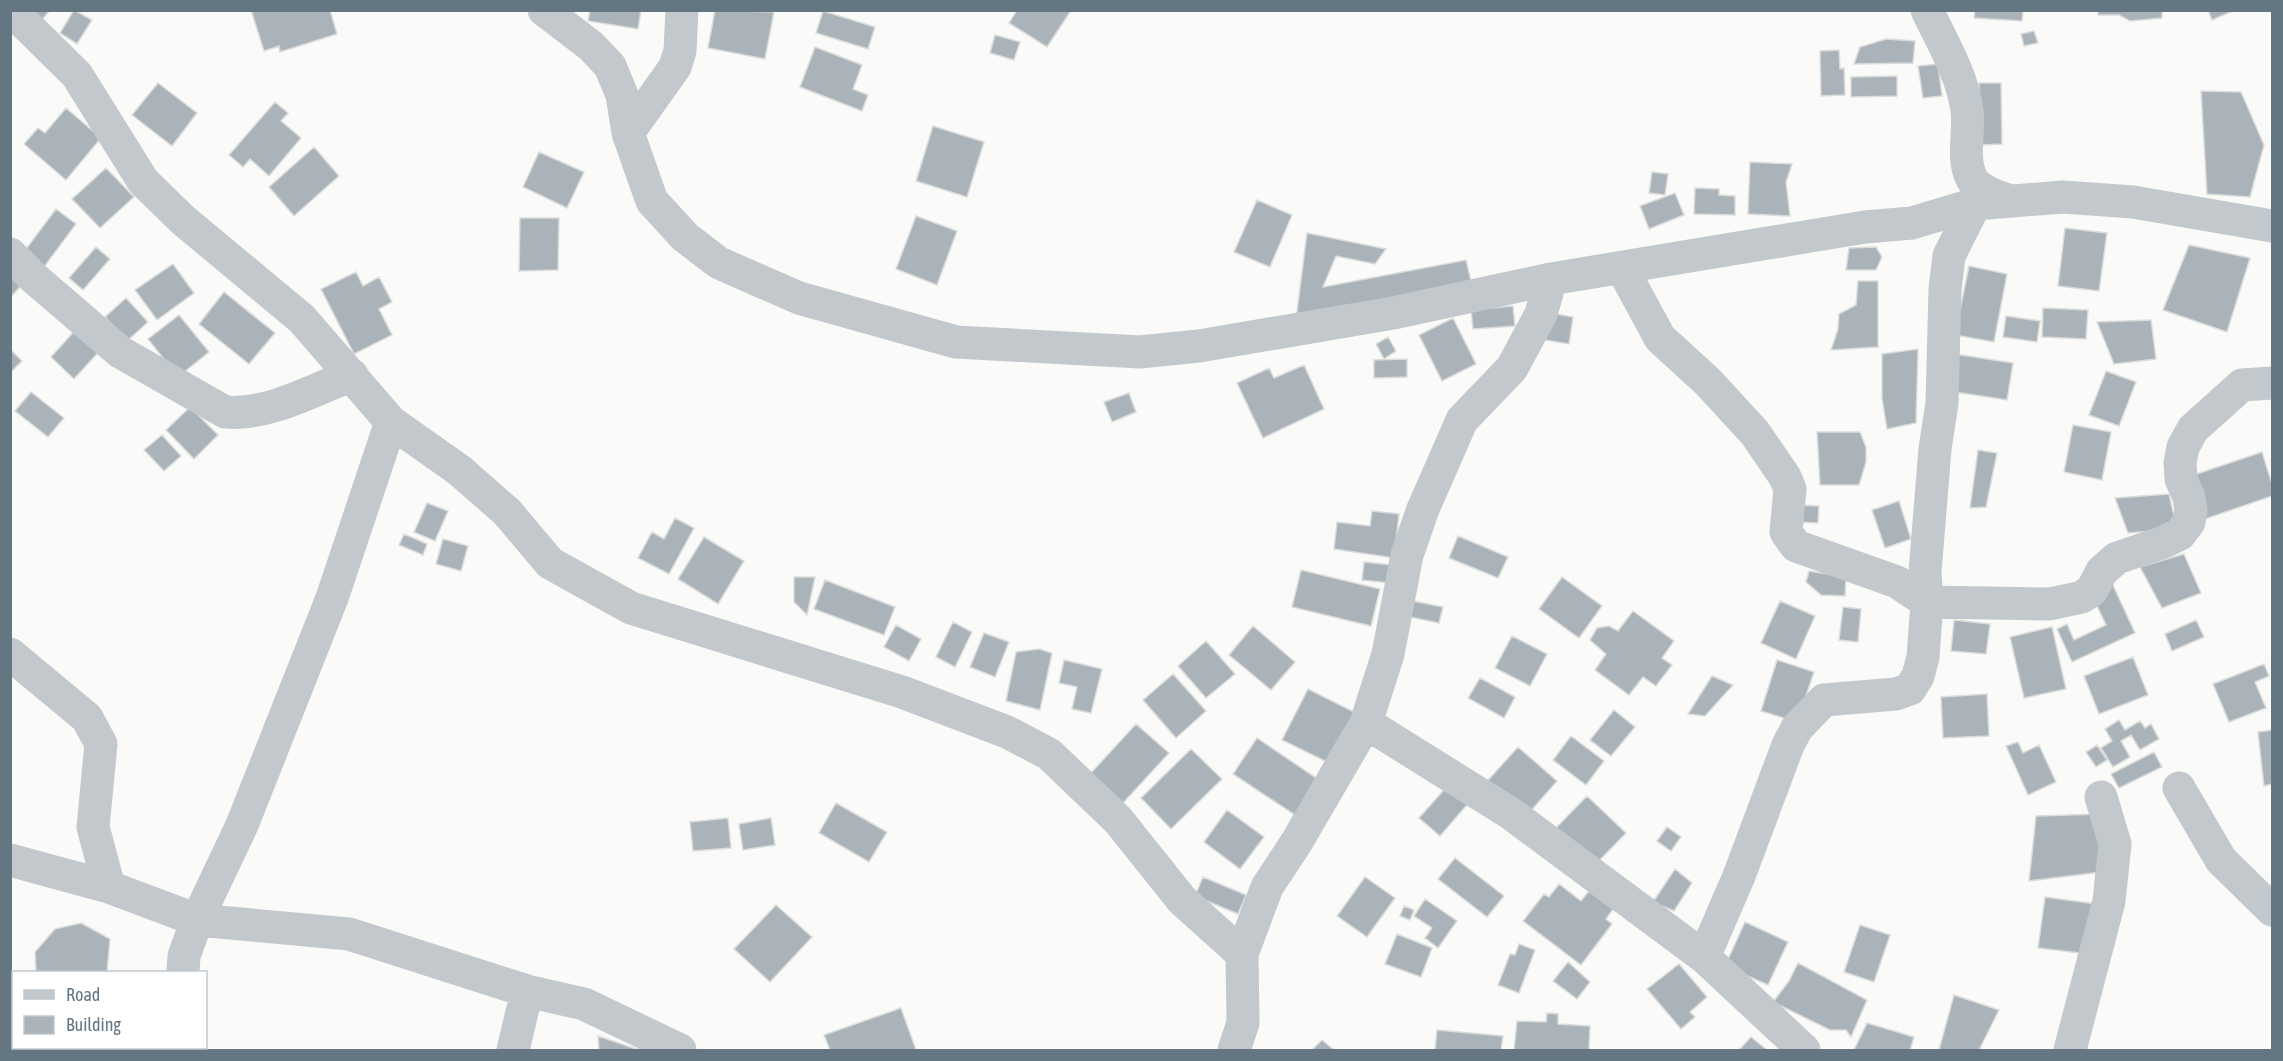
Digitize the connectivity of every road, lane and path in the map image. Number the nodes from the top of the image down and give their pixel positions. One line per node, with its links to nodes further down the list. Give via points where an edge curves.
1 (11, 10): 12 (street, via 77,75 143,181 183,220 302,318)
2 (544, 10): 5 (street, via 610,66 622,95)
3 (682, 10): 5 (street, via 680,51 675,67)
4 (1927, 10): 6 (street, via 1960,80 1967,111 1966,161 1973,181)
5 (628, 133): 11 (street, via 652,201 685,237 719,263 799,298 956,342 1140,352 1199,346 1393,313)
6 (2008, 200): 7 (street); 8 (street, via 2090,198 2133,202)
7 (1975, 204): 10 (street, via 1912,223 1865,227); 15 (street, via 1949,256 1945,289 1942,403 1925,572)
8 (2272, 226)
9 (10, 254): 12 (street, via 120,352 225,412 242,414 270,406)
10 (1622, 268): 11 (street); 15 (street, via 1660,338 1755,433 1785,477 1790,489 1786,532 1796,546 1897,582)
11 (1551, 279): 17 (street, via 1541,314 1525,345 1512,368 1462,420 1423,509 1407,555 1388,654)
12 (352, 375): 14 (street)
13 (2272, 382): 15 (street, via 2242,385 2193,429 2180,463 2191,510 2189,522 2180,534 2117,558 2082,597 2050,604)
14 (391, 422): 23 (street, via 328,609 242,825); 24 (street, via 507,512 550,563 631,608 902,692 1007,732 1049,754 1118,820 1182,900)
15 (1927, 602): 25 (street, via 1923,657 1910,689 1896,694 1824,700 1797,728)
16 (10, 654): 21 (street, via 87,718 101,744 93,827)
17 (1366, 723): 24 (street, via 1267,887); 25 (street, via 1510,813)
18 (2179, 788): 22 (street, via 2221,860)
19 (2101, 797): 32 (street, via 2115,844 2109,901)
20 (10, 860): 21 (street)
21 (109, 887): 23 (street)
22 (2272, 910)
23 (197, 920): 26 (street, via 184,956); 27 (street, via 350,934)
24 (1242, 954): 30 (street, via 1243,1023)
25 (1704, 957): 31 (street)
26 (183, 971)
27 (527, 991): 28 (street); 29 (street, via 584,1004)
28 (513, 1050)
29 (680, 1050)
30 (1234, 1050)
31 (1804, 1050)
32 (2070, 1050)

